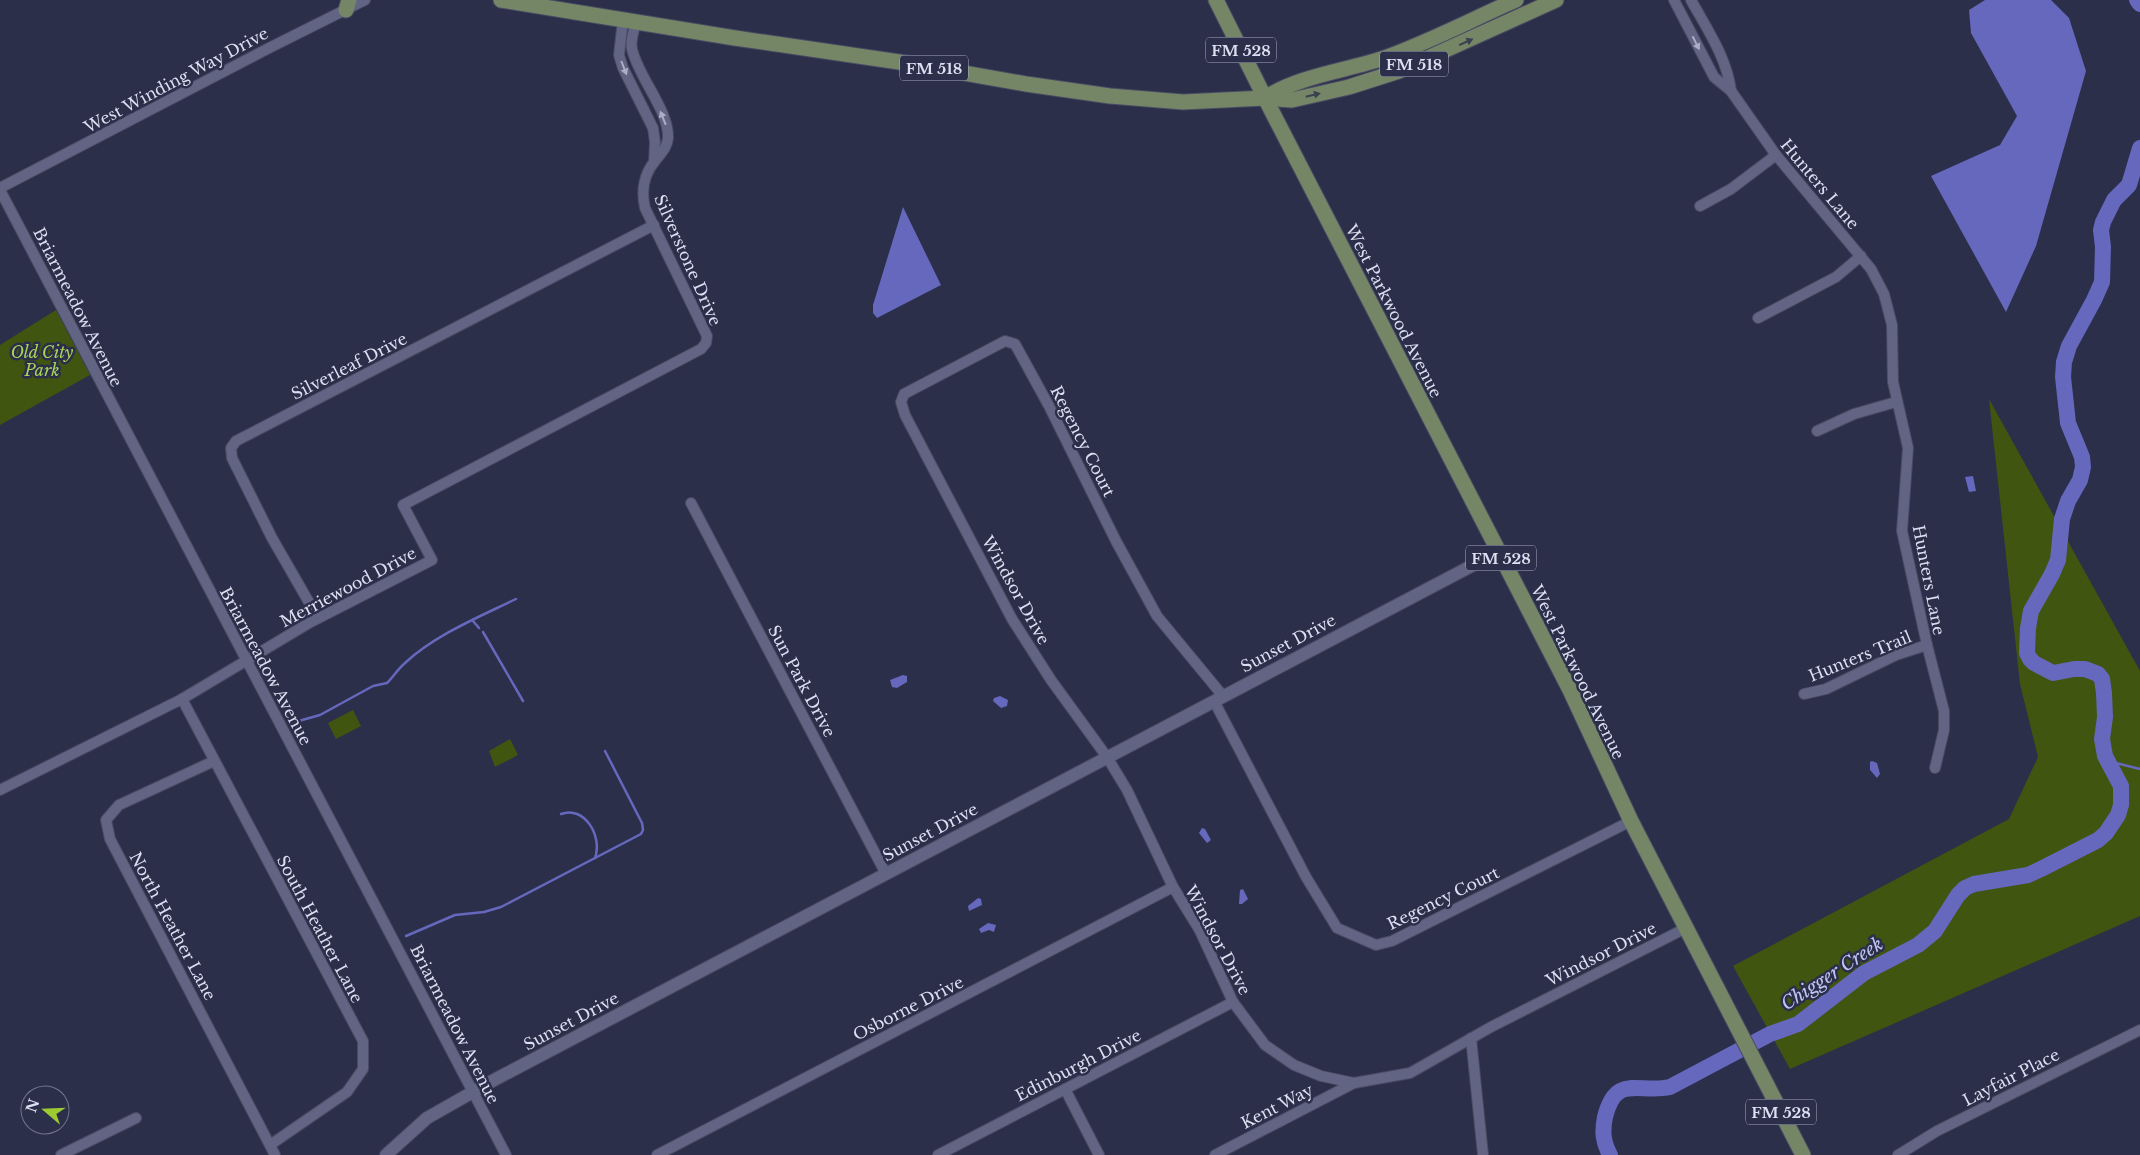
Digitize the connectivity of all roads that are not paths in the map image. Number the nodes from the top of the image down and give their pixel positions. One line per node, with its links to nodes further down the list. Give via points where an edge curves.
1 (366, 0): 8 (street, West Winding Way Drive)
2 (501, 0): 9 (main road, FM 518)
3 (1216, 0): 13 (main road, FM 528)
4 (1516, 0): 13 (main road, FM 518, via 1387,57 1282,86)
5 (1556, 0): 13 (main road, FM 518, one-way to 5, via 1292,100 1399,71)
6 (1674, 0): 12 (street, Hunters Lane, one-way to 12, via 1714,77)
7 (1692, 0): 12 (street, Hunters Lane, via 1726,67)
8 (347, 5): 16 (street, West Winding Way Drive)
9 (629, 21): 10 (street, Silverstone Drive, via 632,48); 11 (street, Silverstone Drive, one-way to 11, via 619,55); 13 (main road, FM 518, via 1110,96 1183,102)
10 (646, 83): 11 (street); 15 (street, Silverstone Drive, one-way to 10, via 664,152 668,139 666,121)
11 (633, 89): 15 (street, Silverstone Drive, via 653,128)
12 (1731, 91): 14 (street, Hunters Lane)
13 (1265, 98): 26 (main road, West Parkwood Avenue / FM 528)
14 (1776, 155): 17 (street, via 1731,189); 19 (street, Hunters Lane)
15 (654, 162): 18 (street, Silverstone Drive, via 644,181 642,195)
16 (0, 189): 29 (street, Briarmeadow Avenue)
17 (1700, 206)
18 (654, 225): 21 (street, Silverstone Drive, via 705,331); 27 (street, Silverleaf Drive, via 236,441 231,448 232,458 272,538)
19 (1861, 256): 20 (street, via 1836,277); 22 (street, Hunters Lane, via 1878,280 1889,308)
20 (1758, 318)
21 (706, 343): 27 (street, Merriewood Drive, via 694,354 403,504 432,560)
22 (1896, 402): 23 (street, via 1854,414); 28 (street, Hunters Lane, via 1908,448 1902,531)
23 (1818, 431)
24 (919, 441): 31 (street, Regency Court, via 905,414 904,394 1005,341 1015,344 1157,616); 33 (street, Windsor Drive, via 1012,619)
25 (691, 503): 38 (street, Sun Park Drive)
26 (1498, 552): 31 (street, Sunset Drive); 37 (main road, West Parkwood Avenue / FM 528, via 1570,690)
27 (318, 618): 29 (street, Merriewood Drive)
28 (1927, 645): 30 (street, Hunters Trail, via 1896,655 1826,689); 35 (street, Hunters Lane, via 1944,710 1944,730)
29 (247, 660): 32 (street, Merriewood Drive); 46 (street, Briarmeadow Avenue)
30 (1804, 694)
31 (1219, 698): 33 (street, Sunset Drive); 37 (street, Regency Court, via 1306,877 1336,928 1376,945 1392,941)
32 (182, 699): 34 (street, South Heather Lane); 36 (street, Merriewood Drive)
33 (1107, 757): 38 (street, Sunset Drive); 39 (street, Windsor Drive, via 1127,790)
34 (214, 761): 48 (street, South Heather Lane, via 363,1041 363,1069 347,1092); 48 (street, North Heather Lane, via 120,805 106,820 110,839)
35 (1935, 768)
36 (0, 790)
37 (1631, 822): 40 (main road, West Parkwood Avenue / FM 528)
38 (886, 874): 46 (street, Sunset Drive)
39 (1173, 887): 41 (street, Windsor Drive, via 1199,929); 54 (street, Osborne Drive)
40 (1686, 928): 43 (street, Windsor Drive); 59 (main road, West Parkwood Avenue / FM 528)
41 (1233, 1002): 44 (street, Windsor Drive, via 1265,1045 1294,1065 1321,1076); 45 (street, Edinburgh Drive)
42 (2140, 1030): 60 (street, Layfair Place, via 1937,1130)
43 (1472, 1038): 44 (street, Windsor Drive, via 1410,1073); 58 (street)
44 (1354, 1083): 57 (street, Kent Way)
45 (1065, 1089): 49 (street, Edinburgh Drive); 56 (street)
46 (474, 1092): 52 (street, Sunset Drive, via 427,1118); 53 (street, Briarmeadow Avenue)
47 (136, 1118): 50 (street)
48 (270, 1145): 51 (street, North Heather Lane)
49 (951, 1152): 55 (street, Edinburgh Drive)
50 (61, 1155)
51 (275, 1155)
52 (386, 1155)
53 (506, 1155)
54 (657, 1155)
55 (938, 1155)
56 (1099, 1155)
57 (1215, 1155)
58 (1483, 1155)
59 (1803, 1155)
60 (1898, 1155)

